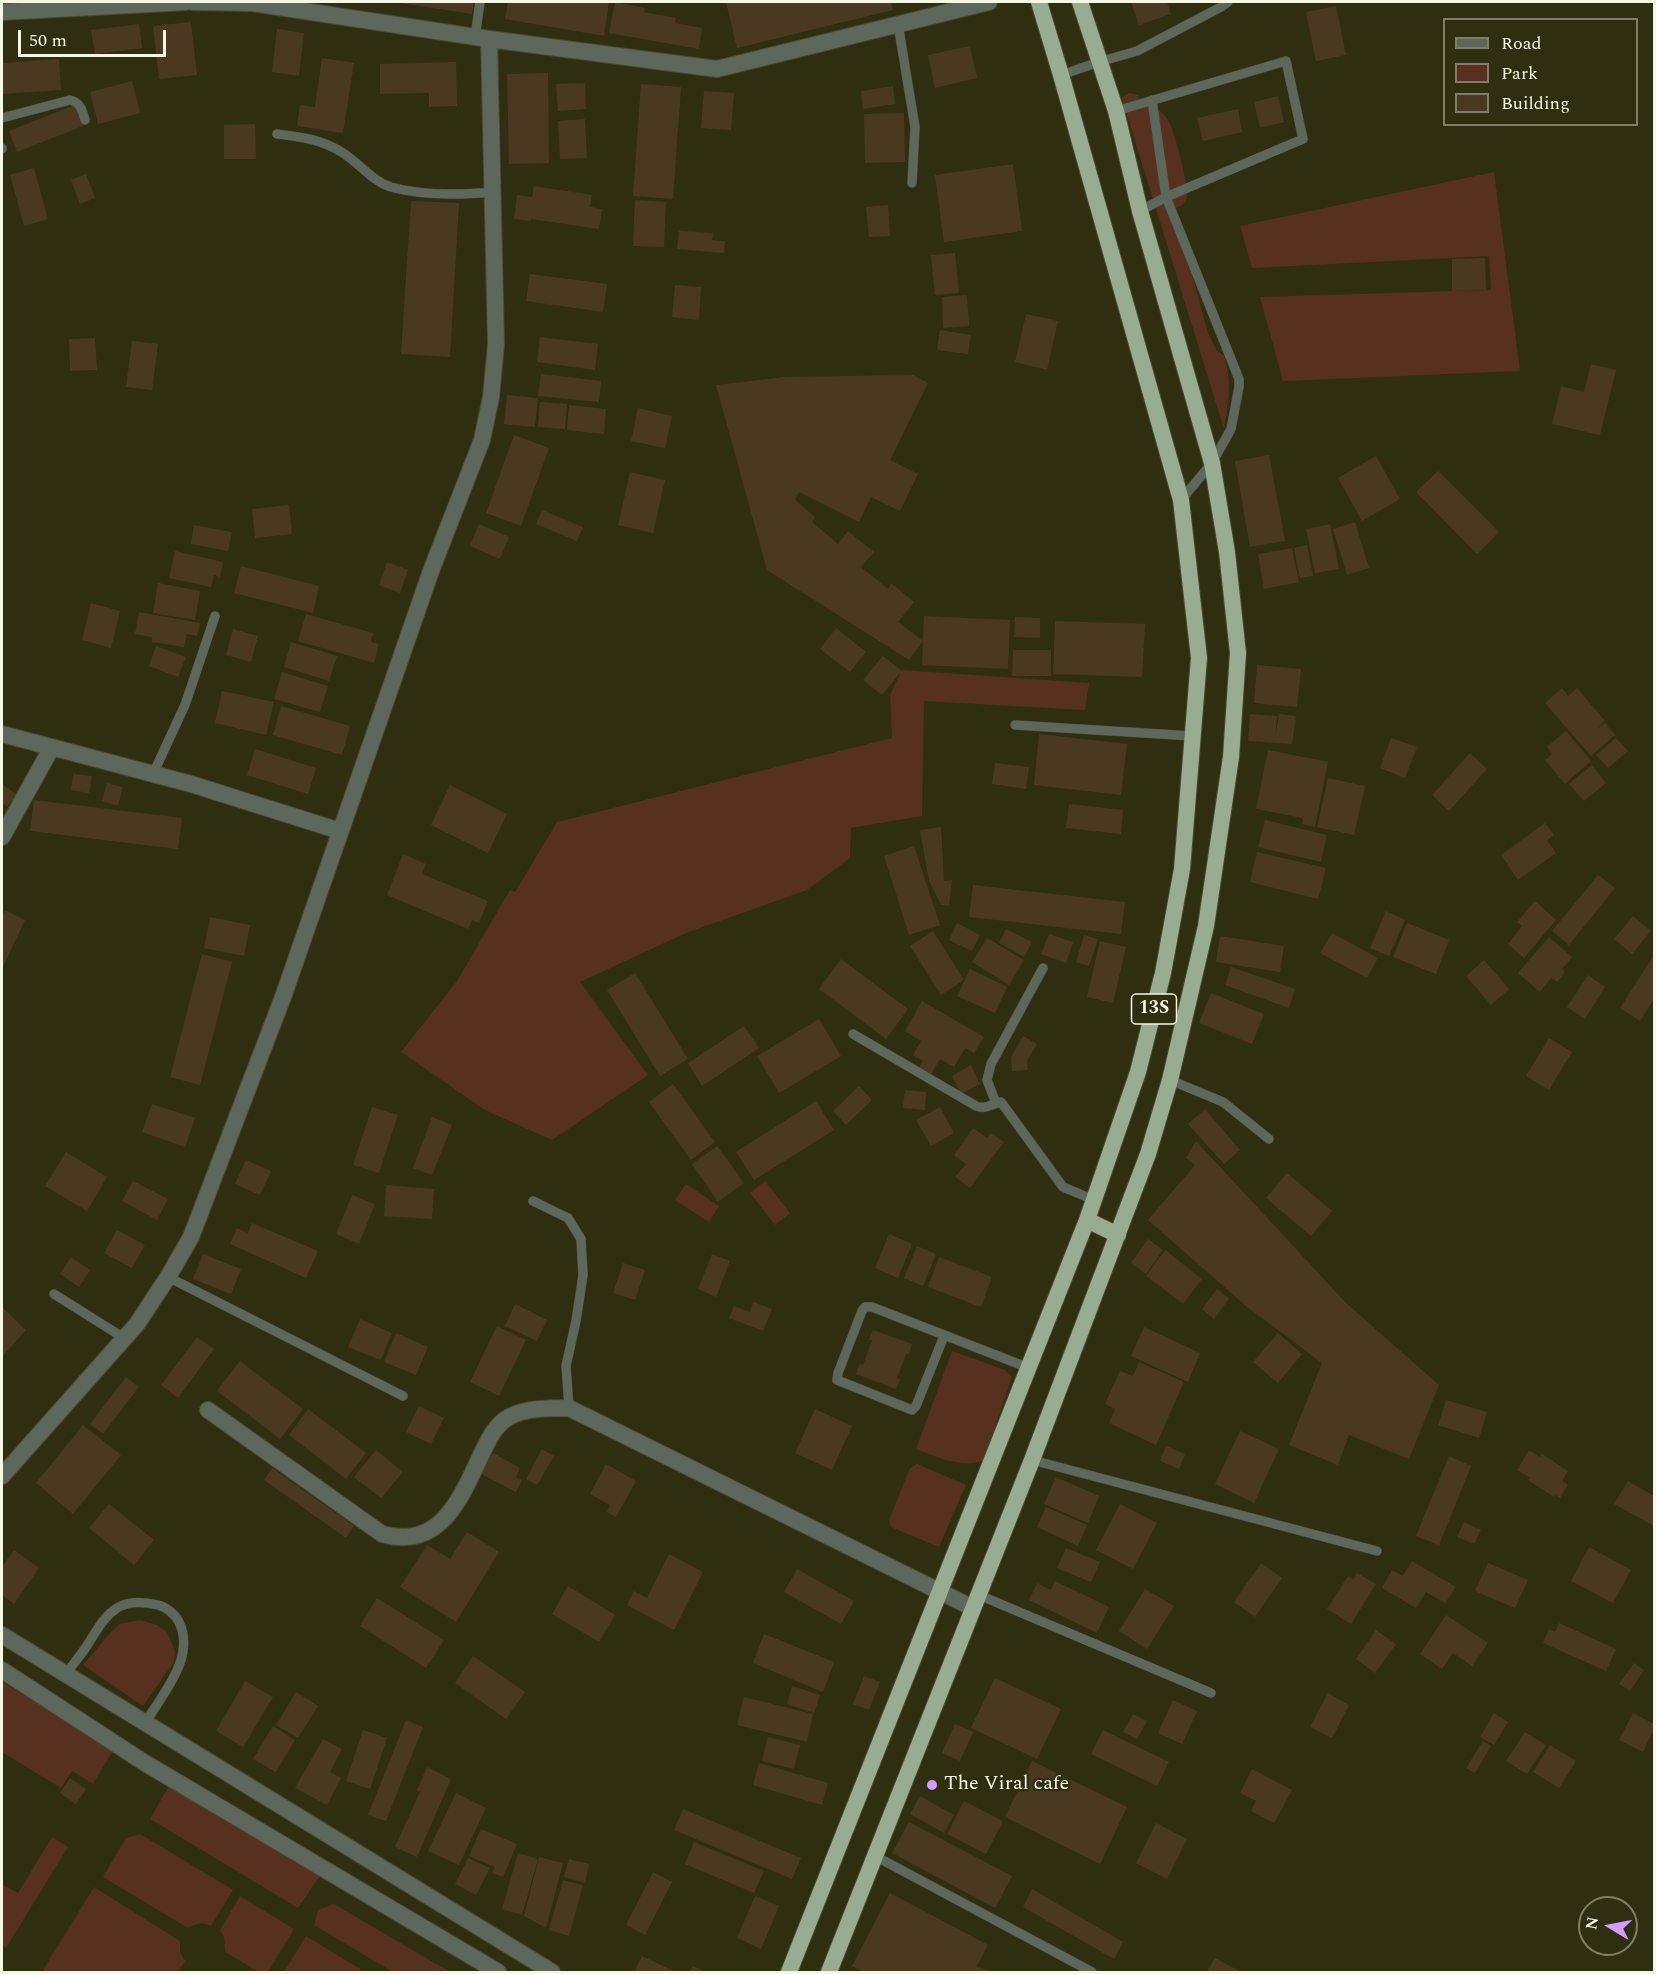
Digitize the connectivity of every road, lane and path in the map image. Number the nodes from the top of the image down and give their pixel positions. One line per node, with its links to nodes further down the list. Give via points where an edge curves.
1 (189, 2): 2 (street); 8 (street)
2 (253, 2): 10 (street)
3 (480, 2): 10 (lane)
4 (989, 2): 9 (street)
5 (1039, 2): 12 (highway, 13S)
6 (1080, 2): 11 (highway, 13S)
7 (1228, 2): 11 (lane, via 1137,51)
8 (2, 12)
9 (898, 24): 10 (street, via 717,69); 18 (lane, via 915,128)
10 (482, 38): 19 (street)
11 (1099, 62): 12 (lane); 14 (highway, 13S)
12 (1061, 75): 23 (highway, 13S)
13 (1152, 100): 14 (lane); 20 (lane); 20 (lane, via 1286,61 1303,139)
14 (1116, 111): 21 (highway, 13S)
15 (2, 118): 16 (lane, via 70,100 82,107)
16 (86, 120)
17 (277, 134): 19 (lane, via 318,140 390,186 459,195)
18 (912, 183)
19 (492, 192): 30 (street, via 496,344 482,440)
20 (1166, 197): 21 (lane); 22 (lane, via 1239,379 1231,429)
21 (1140, 211): 22 (highway, 13S)
22 (1212, 463): 23 (lane); 34 (highway, 13S, via 1238,653 1231,757 1206,926)
23 (1181, 500): 27 (highway, 13S, via 1199,658)
24 (215, 616): 29 (lane, via 185,705)
25 (1015, 725): 27 (lane)
26 (2, 734): 28 (street)
27 (1192, 736): 37 (highway, 13S, via 1182,869 1163,973 1138,1072)
28 (52, 747): 29 (street); 31 (street)
29 (153, 774): 30 (street)
30 (340, 831): 41 (street, via 283,997 190,1237)
31 (2, 837)
32 (1043, 968): 35 (lane, via 991,1064 987,1080)
33 (853, 1034): 35 (lane, via 981,1109)
34 (1170, 1080): 36 (lane, via 1223,1102); 40 (highway, 13S)
35 (996, 1103): 37 (lane, via 1004,1104 1063,1187)
36 (1269, 1139)
37 (1094, 1200): 39 (highway, 13S)
38 (533, 1201): 47 (lane, via 568,1218 581,1239 582,1275 566,1366)
39 (1087, 1221): 40 (highway); 45 (highway, 13S)
40 (1118, 1234): 49 (highway, 13S)
41 (168, 1277): 44 (street); 46 (lane)
42 (54, 1294): 44 (lane)
43 (944, 1336): 43 (lane, via 865,1307 837,1380 912,1410); 45 (lane)
44 (124, 1338): 50 (street)
45 (1029, 1368): 52 (highway, 13S)
46 (403, 1396)
47 (568, 1408): 48 (street, via 544,1408 510,1416 494,1429 461,1496 439,1526 399,1538 382,1533); 52 (street)
48 (208, 1410)
49 (1032, 1460): 51 (lane); 53 (highway, 13S)
50 (2, 1476)
51 (1377, 1551)
52 (940, 1592): 53 (street); 62 (highway, 13S)
53 (976, 1601): 57 (lane); 59 (highway, 13S)
54 (2, 1635): 56 (street)
55 (2, 1670): 60 (street, via 145,1763)
56 (66, 1674): 58 (street); 58 (lane, via 101,1623 117,1608 131,1604 160,1606 175,1615 185,1646 180,1666)
57 (1211, 1693)
58 (146, 1722): 61 (street)
59 (875, 1856): 63 (highway, 13S); 64 (lane)
60 (498, 1972)
61 (552, 1972)
62 (789, 1972)
63 (829, 1972)
64 (1092, 1972)

